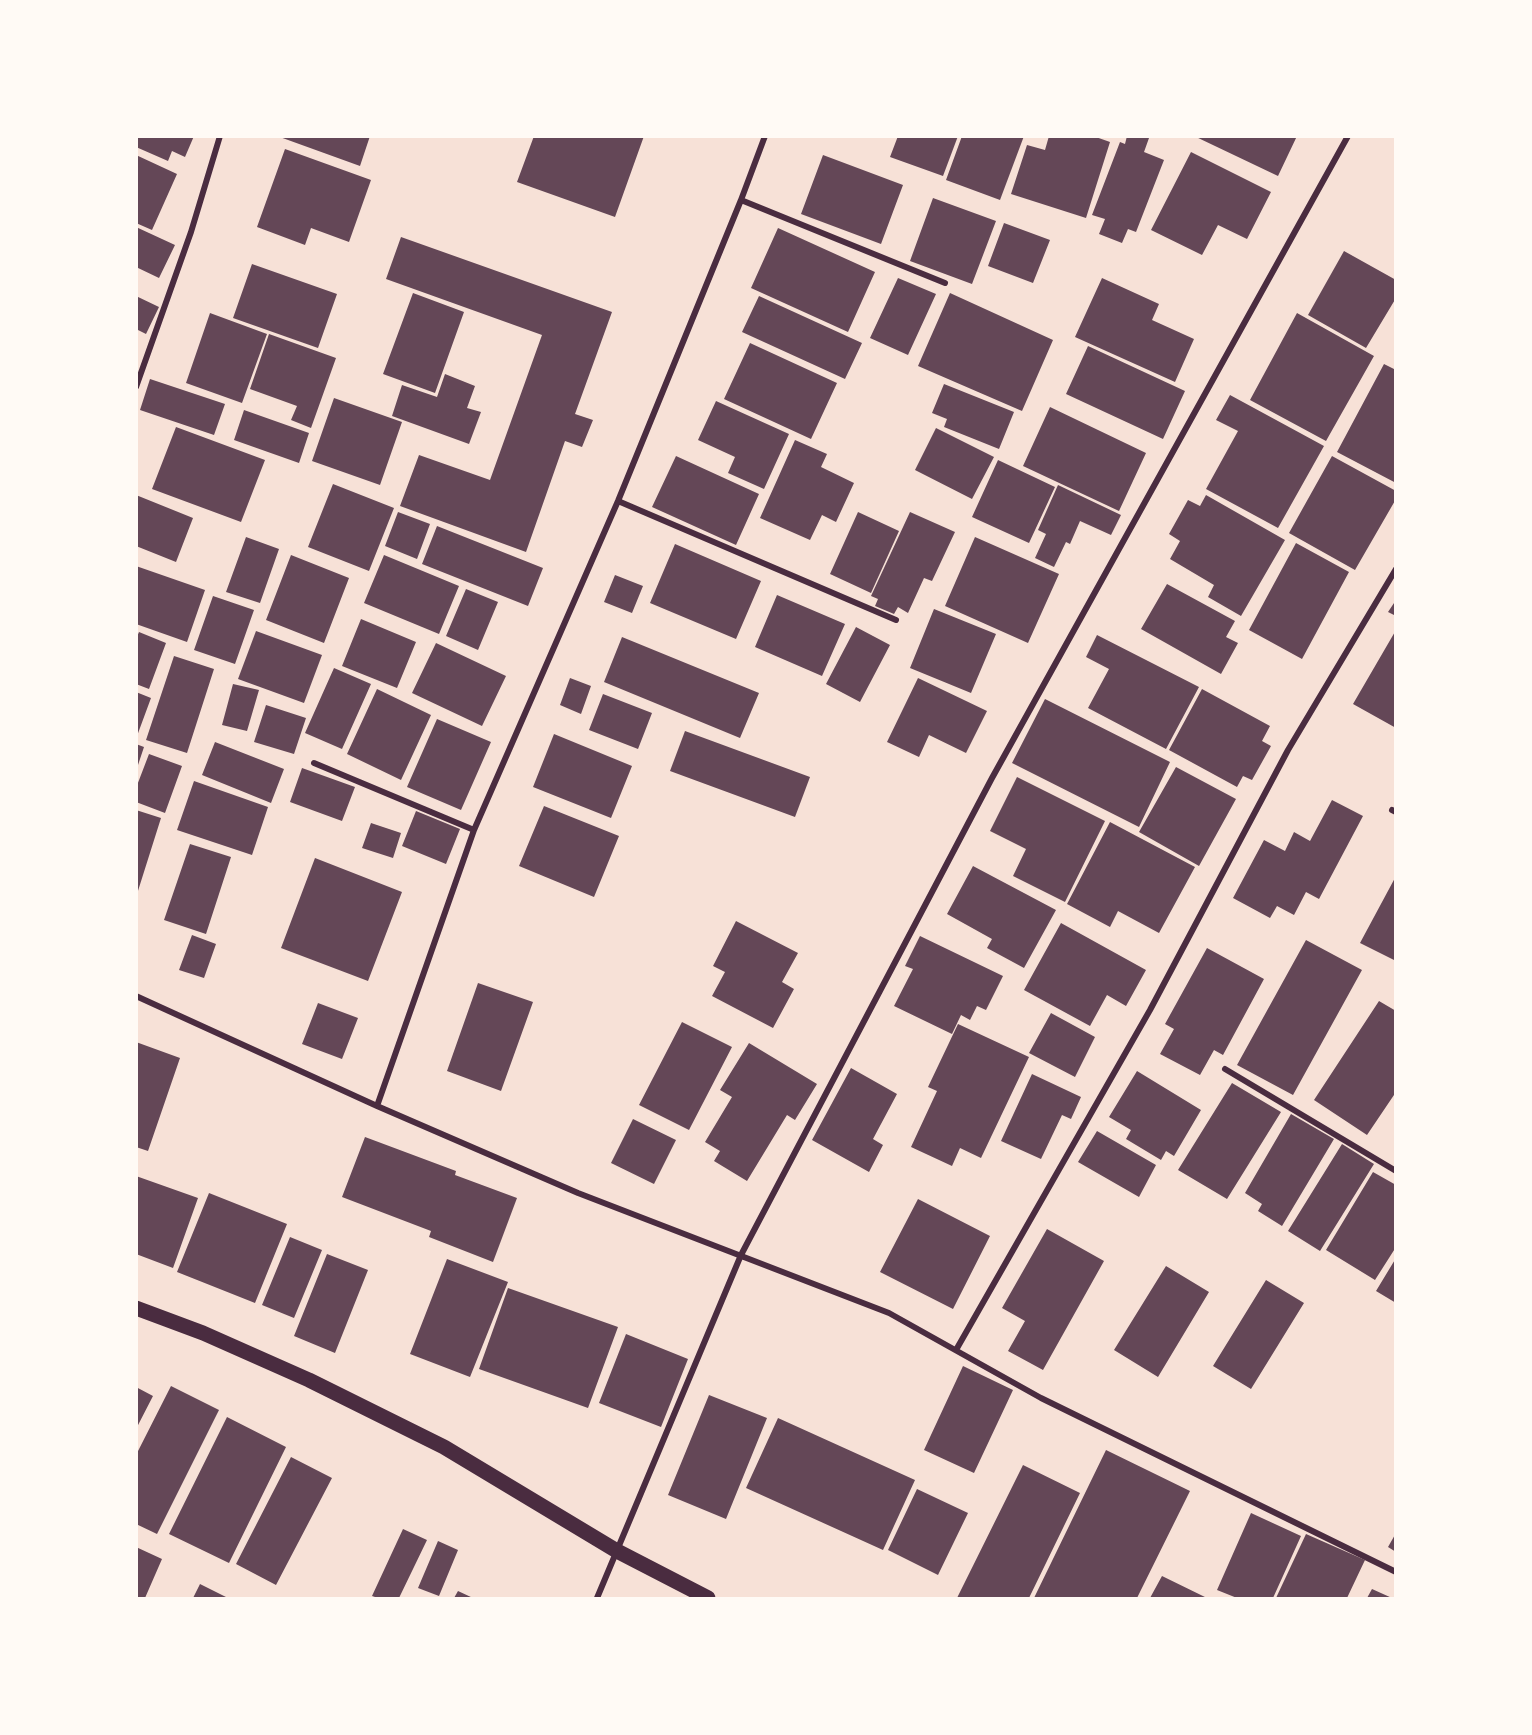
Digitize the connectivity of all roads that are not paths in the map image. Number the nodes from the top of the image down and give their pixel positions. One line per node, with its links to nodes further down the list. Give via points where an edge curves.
1 (220, 136): 6 (street)
2 (765, 136): 4 (street)
3 (1348, 136): 16 (street, via 993,778)
4 (741, 200): 5 (street); 7 (street)
5 (945, 283)
6 (136, 387)
7 (618, 501): 9 (street); 11 (street)
8 (1395, 569): 18 (street, via 1288,750 1150,1010)
9 (896, 620)
10 (314, 763): 11 (street)
11 (474, 830): 14 (street)
12 (136, 996): 14 (street)
13 (1225, 1069): 15 (street)
14 (376, 1106): 16 (street, via 578,1193)
15 (1395, 1171)
16 (741, 1255): 18 (street, via 889,1313); 19 (street)
17 (136, 1308): 19 (main road, via 309,1380 444,1447)
18 (956, 1350): 20 (street, via 1041,1398)
19 (616, 1551): 21 (street); 22 (main road)
20 (1395, 1572)
21 (597, 1599)
22 (708, 1599)

